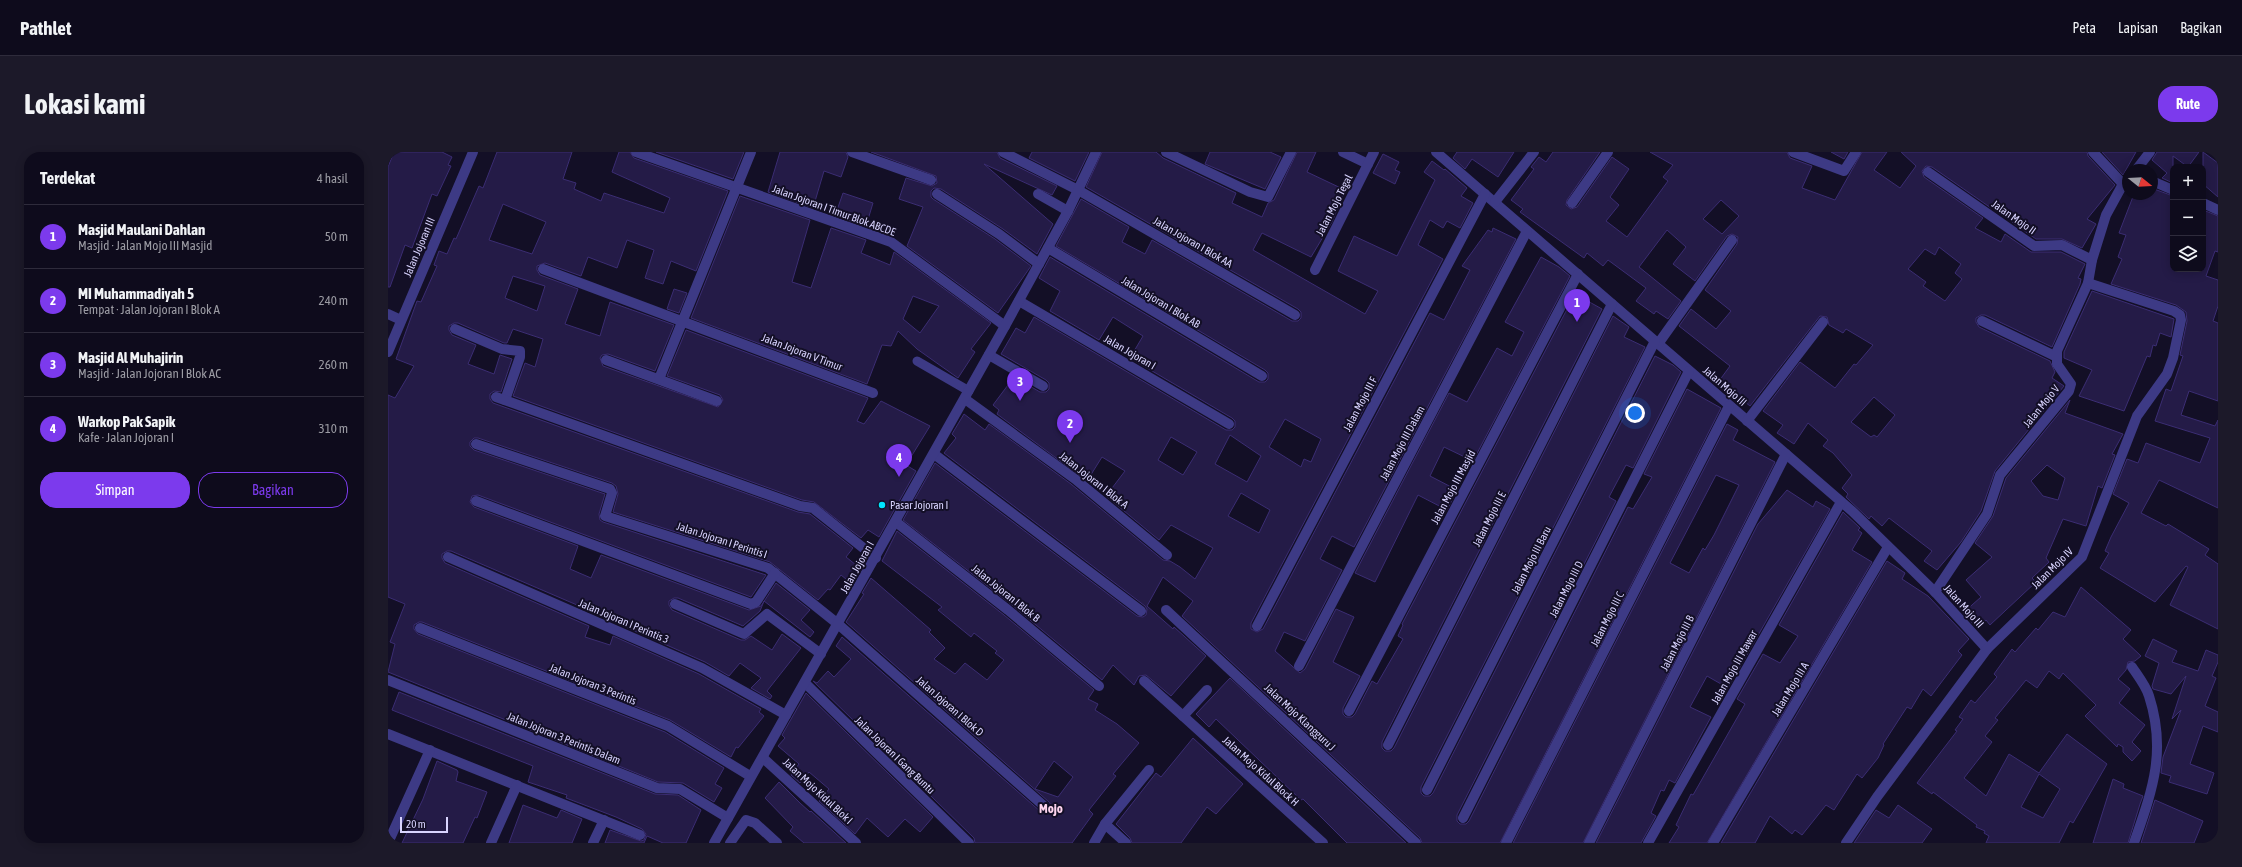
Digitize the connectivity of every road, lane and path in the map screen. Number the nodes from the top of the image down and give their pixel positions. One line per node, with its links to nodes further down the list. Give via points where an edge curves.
1 (473, 152): 49 (street, Jalan Jojoran III)
2 (636, 152): 25 (street, Jalan Jojoran I Timur Blok ABCDE)
3 (751, 152): 25 (street)
4 (852, 152): 22 (street)
5 (1003, 152): 27 (street, Jalan Jojoran I Blok AA)
6 (1096, 152): 27 (street, Jalan Jojoran I)
7 (1166, 152): 8 (street, via 1250,192 1268,197)
8 (1291, 152)
9 (1344, 152): 18 (street)
10 (1374, 152): 18 (street, Jalan Mojo Tegal)
11 (1436, 152): 30 (street, Jalan Mojo III)
12 (1534, 152): 31 (street)
13 (1608, 152): 32 (street)
14 (1792, 152): 15 (street, via 1844,171)
15 (1856, 152)
16 (2093, 152): 21 (street)
17 (2150, 152): 19 (street)
18 (1368, 164): 42 (street, Jalan Mojo Tegal)
19 (2141, 164)
20 (1928, 172): 39 (street, Jalan Mojo II, via 2034,246 2062,245)
21 (2122, 178)
22 (931, 180)
23 (2158, 184): 26 (street)
24 (2122, 186): 39 (street, via 2106,215)
25 (737, 188): 50 (street); 53 (street, Jalan Jojoran I Timur Blok ABCDE, via 896,244)
26 (2170, 189)
27 (1078, 190): 35 (street, Jalan Jojoran I); 48 (street, Jalan Jojoran I Blok AA)
28 (936, 194): 40 (street, via 999,234)
29 (1038, 194): 35 (street)
30 (1485, 194): 31 (street, Jalan Mojo III); 87 (street, Jalan Mojo III F)
31 (1495, 202): 36 (street, Jalan Mojo III)
32 (1572, 203)
33 (2206, 204): 34 (street)
34 (2218, 210)
35 (1068, 211): 38 (street, Jalan Jojoran I)
36 (1527, 231): 43 (street, Jalan Mojo III); 91 (street, Jalan Mojo III Dalam)
37 (1732, 240): 55 (street, Jalan Mojo III Baru)
38 (1048, 248): 40 (street, Jalan Jojoran I); 62 (street, Jalan Jojoran I Blok AB)
39 (2092, 260): 44 (street)
40 (1039, 264): 45 (street, Jalan Jojoran I)
41 (543, 269): 50 (street, Jalan Jojoran V Timur)
42 (1315, 270)
43 (1578, 274): 46 (street, Jalan Mojo III); 98 (street, Jalan Mojo III Masjid)
44 (2088, 283): 58 (street); 89 (street, Jalan Mojo IV, via 2178,312 2181,320 2173,358 2167,374 2137,416 2082,557)
45 (1019, 301): 53 (street, Jalan Jojoran I); 70 (street, Jalan Jojoran I)
46 (1612, 304): 55 (street, Jalan Mojo III); 102 (street, Jalan Mojo III E)
47 (388, 314): 49 (street)
48 (1295, 315)
49 (401, 320): 56 (street, Jalan Jojoran III)
50 (682, 320): 63 (street); 65 (street, Jalan Jojoran V Timur)
51 (1982, 321): 58 (street)
52 (1823, 322): 69 (street)
53 (1005, 326): 57 (street, Jalan Jojoran I)
54 (455, 329): 80 (street, via 502,349 520,351 520,357 501,399 792,503 814,508)
55 (1657, 342): 61 (street, Jalan Mojo III); 108 (street, Jalan Mojo III Baru)
56 (388, 352)
57 (989, 355): 64 (street); 66 (street, Jalan Jojoran I)
58 (2056, 357): 82 (street, Jalan Mojo V, via 2057,364 2071,384 2069,391 2000,475 1987,514)
59 (606, 360): 63 (street)
60 (917, 360): 66 (lane)
61 (1689, 371): 68 (street, Jalan Mojo III); 111 (street, Jalan Mojo III D)
62 (1262, 376)
63 (659, 379): 67 (street)
64 (1043, 386)
65 (873, 393)
66 (967, 395): 72 (street, Jalan Jojoran I); 78 (street, Jalan Jojoran I Blok A)
67 (717, 401)
68 (1729, 406): 69 (street, Jalan Mojo III); 127 (street, Jalan Mojo III C)
69 (1747, 421): 73 (street, Jalan Mojo III)
70 (1229, 424)
71 (476, 444): 81 (street, Jalan Jojoran I Perintis I, via 610,490 612,493 604,514 606,516 765,566)
72 (934, 454): 76 (street, Jalan Jojoran I); 85 (street)
73 (1786, 454): 75 (street, Jalan Mojo III); 128 (street, Jalan Mojo III B)
74 (476, 501): 81 (street, via 751,604 756,602)
75 (1841, 502): 77 (street, Jalan Mojo III); 129 (street, Jalan Mojo III Mawar)
76 (896, 522): 80 (street, Jalan Jojoran I); 96 (street, Jalan Jojoran I Blok B)
77 (1888, 547): 82 (street, Jalan Mojo III); 130 (street, Jalan Mojo III A)
78 (1167, 555)
79 (448, 558): 99 (street, Jalan Jojoran I Perintis 3, via 702,668)
80 (876, 558): 86 (street, Jalan Jojoran I)
81 (775, 573): 86 (street, Jalan Jojoran I Perintis I)
82 (1935, 592): 89 (street, Jalan Mojo III)
83 (675, 604): 90 (street, via 744,634 767,614)
84 (1166, 610): 126 (street, Jalan Mojo Klangguru J)
85 (1141, 611)
86 (838, 624): 90 (street, Jalan Jojoran I); 109 (street, Jalan Jojoran I Blok D)
87 (1256, 626)
88 (420, 628): 106 (street, Jalan Jojoran 3 Perintis, via 668,726)
89 (1987, 649): 131 (street, Jalan Mojo IV)
90 (821, 654): 95 (street, Jalan Jojoran I)
91 (1299, 666)
92 (2132, 667): 132 (street, via 2149,695 2156,729 2157,762 2153,788)
93 (388, 680): 110 (street, Jalan Jojoran 3 Perintis Dalam, via 657,788 680,789)
94 (1144, 681): 100 (street, Jalan Mojo Kidul Block H)
95 (805, 683): 99 (street, Jalan Jojoran I); 122 (street, Jalan Jojoran I Gang Buntu)
96 (1099, 686)
97 (1207, 690): 100 (street)
98 (1349, 711)
99 (786, 715): 104 (street, Jalan Jojoran I)
100 (1183, 716): 125 (street, Jalan Mojo Kidul Block H)
101 (388, 734): 103 (street)
102 (1388, 745)
103 (430, 750): 107 (street); 115 (street)
104 (764, 758): 106 (street, Jalan Jojoran I); 121 (street, Jalan Mojo Kidul Blok I)
105 (1149, 770): 113 (street)
106 (750, 776): 110 (street, Jalan Jojoran I)
107 (517, 785): 112 (street); 116 (street)
108 (1427, 790)
109 (1045, 806)
110 (728, 818): 118 (street, Jalan Jojoran I)
111 (1463, 818)
112 (604, 820): 114 (street); 117 (street)
113 (1106, 824): 123 (street); 124 (street)
114 (640, 835)
115 (388, 843)
116 (491, 843)
117 (593, 843)
118 (714, 843)
119 (730, 843): 120 (street, via 746,820 755,823)
120 (777, 843)
121 (856, 843)
122 (969, 843)
123 (1094, 843)
124 (1126, 843)
125 (1323, 843)
126 (1416, 843)
127 (1506, 843)
128 (1588, 843)
129 (1648, 843)
130 (1713, 843)
131 (1846, 843)
132 (2134, 843)

